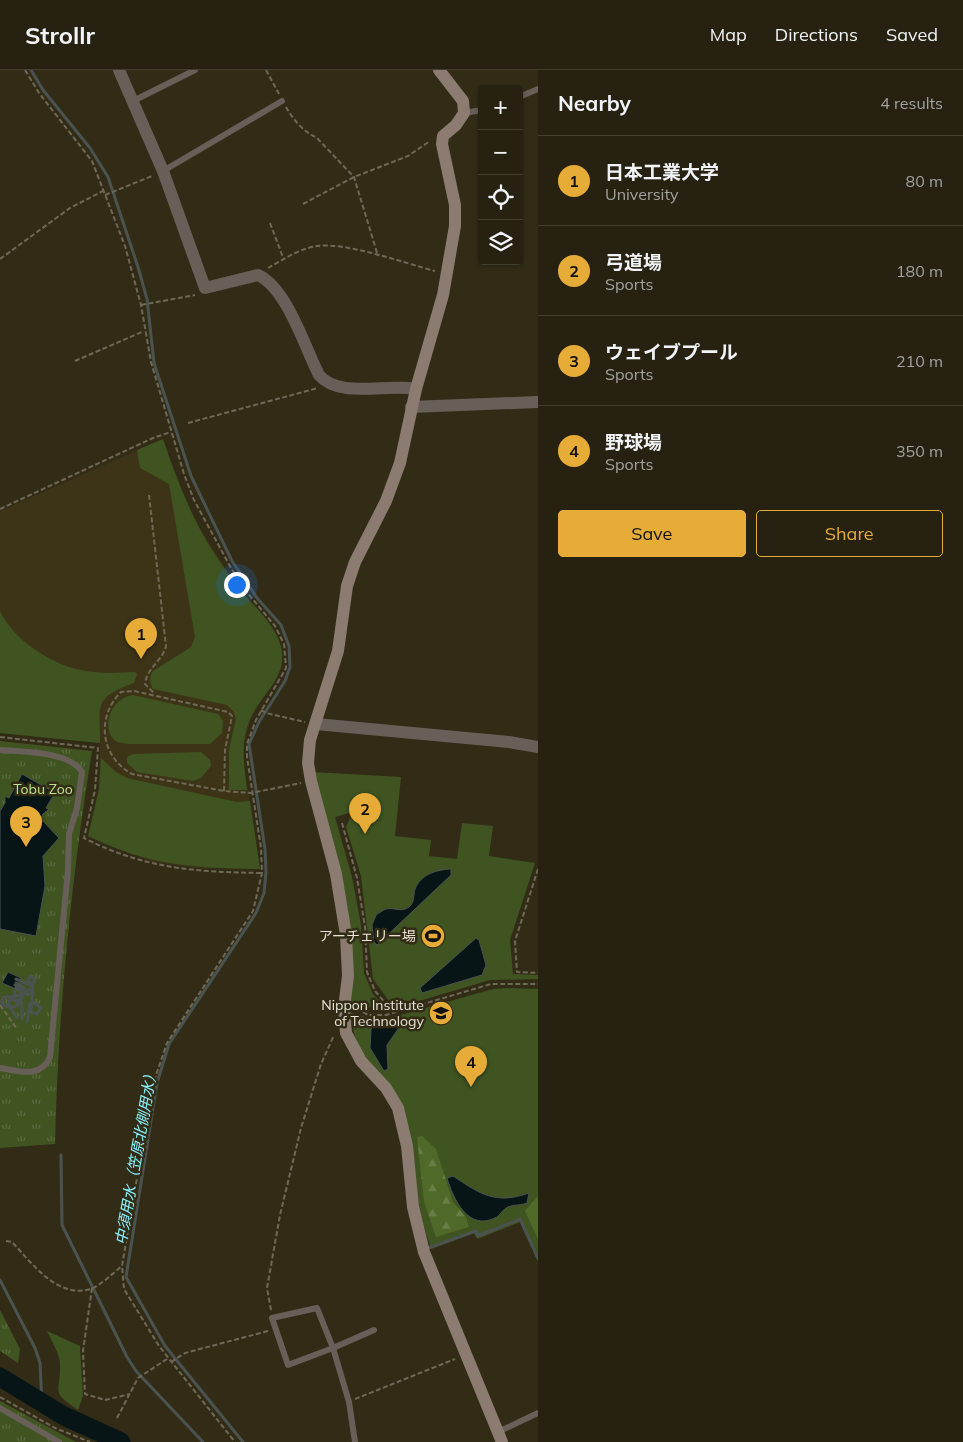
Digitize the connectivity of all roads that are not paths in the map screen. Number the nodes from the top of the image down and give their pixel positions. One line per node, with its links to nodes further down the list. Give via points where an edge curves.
1 (119, 70): 7 (street)
2 (195, 70): 7 (lane)
3 (439, 70): 9 (street, via 463,101)
4 (538, 89): 5 (lane)
5 (523, 95)
6 (282, 101): 10 (lane)
7 (133, 102): 10 (street)
8 (478, 111): 9 (lane)
9 (464, 113): 11 (street, via 443,136 455,204 455,226 438,314)
10 (164, 171): 11 (street, via 205,288 258,275 272,286 283,302 319,375 329,385)
11 (416, 389): 13 (street)
12 (538, 402): 13 (street)
13 (411, 408): 14 (street, via 400,462 386,501 355,562 347,586 338,651)
14 (313, 724): 15 (street); 22 (street, via 309,756 311,781 336,874 346,935 348,976 344,1021 352,1046 398,1108 407,1146 413,1207 424,1252)
15 (538, 747)
16 (0, 750): 17 (lane, via 60,757 82,772 68,847 50,1058 38,1072)
17 (0, 1068)
18 (374, 1330): 19 (lane)
19 (333, 1348): 19 (lane, via 317,1308 272,1318 288,1365); 24 (lane, via 349,1402)
20 (0, 1408): 23 (lane)
21 (538, 1413): 22 (lane)
22 (500, 1437)
23 (59, 1442)
24 (355, 1442)

